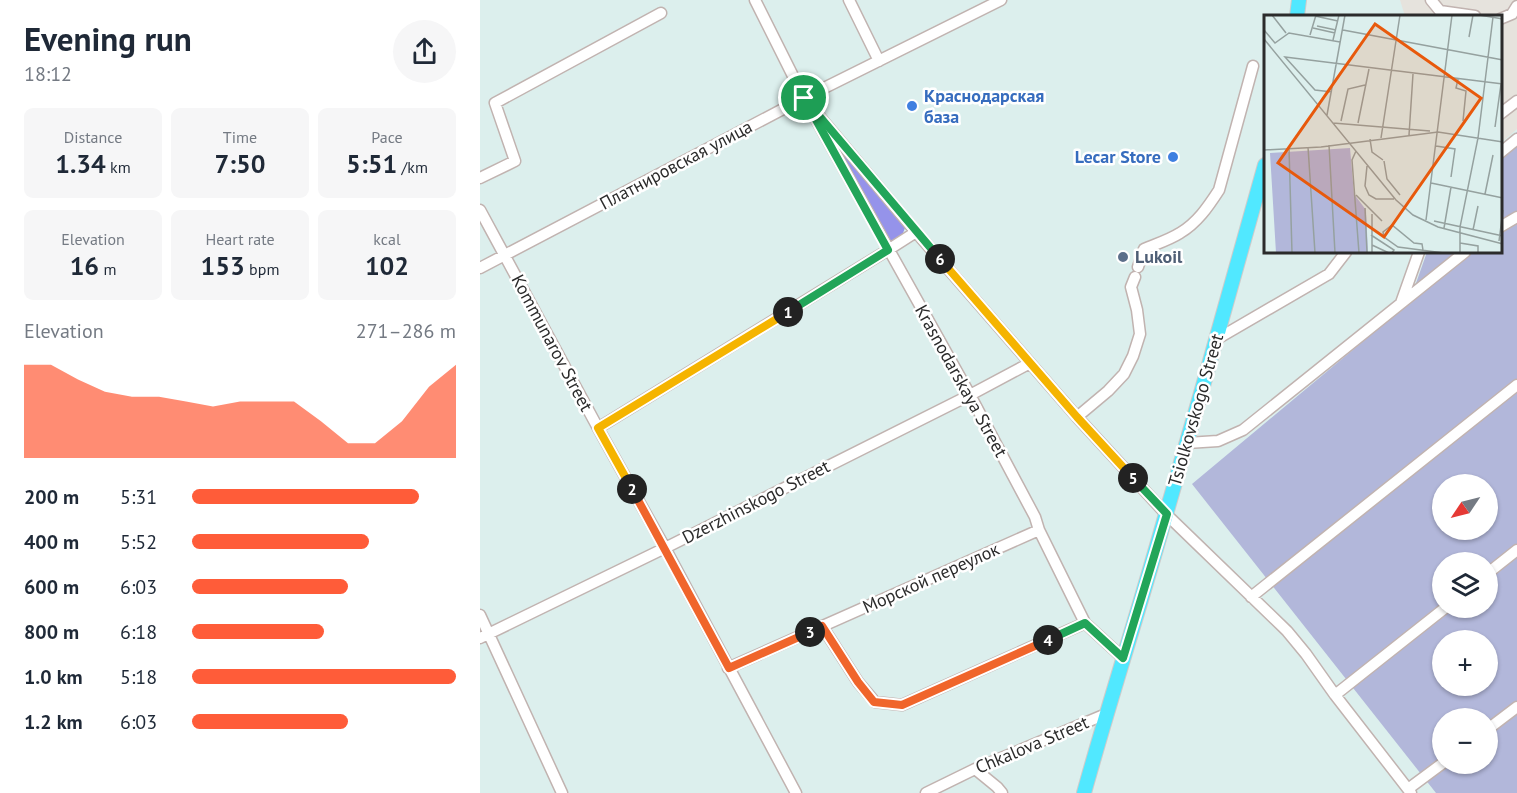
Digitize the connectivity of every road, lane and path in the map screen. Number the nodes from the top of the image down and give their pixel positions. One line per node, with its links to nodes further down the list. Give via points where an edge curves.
1 (755, 0): 13 (street, Krasnodarskaya Street)
2 (849, 0): 11 (street)
3 (1001, 0): 11 (street, Платнировская улица)
4 (1299, 0): 8 (main road)
5 (1431, 0): 9 (street, via 1440,11)
6 (1517, 6): 10 (street, via 1512,14)
7 (661, 13): 19 (street, via 495,102 515,161)
8 (1297, 15)
9 (1468, 15)
10 (1502, 18)
11 (879, 61): 13 (street, Платнировская улица)
12 (1253, 66): 35 (street, via 1219,190 1194,223 1144,249 1131,287 1140,334 1133,356 1108,392)
13 (804, 98): 23 (street, Krasnodarskaya Street); 24 (street, Krasnodarskaya Street); 28 (street, Платнировская улица)
14 (1517, 101): 15 (street)
15 (1502, 112)
16 (1517, 139): 17 (street)
17 (1502, 151)
18 (1264, 169): 31 (main road, Tsiolkovskogo Street)
19 (480, 178)
20 (480, 210): 28 (street, Kommunarov Street)
21 (1517, 217): 22 (street)
22 (1502, 226)
23 (916, 232): 24 (street); 32 (street, Krasnodarskaya Street)
24 (888, 250): 34 (street, Krasnodarskaya Street); 36 (street)
25 (1344, 254): 31 (street, via 1329,274)
26 (1418, 254): 30 (street)
27 (1462, 254): 30 (street)
28 (504, 255): 29 (street, Платнировская улица); 36 (street, Kommunarov Street)
29 (480, 268)
30 (1400, 303): 37 (street, via 1243,430 1218,441)
31 (1217, 339): 37 (main road, Tsiolkovskogo Street)
32 (1030, 363): 34 (street, Dzerzhinskogo Street); 35 (street, Krasnodarskaya Street)
33 (1517, 385): 43 (street)
34 (970, 395): 39 (street, Krasnodarskaya Street); 40 (street, Dzerzhinskogo Street)
35 (1077, 417): 38 (street, Krasnodarskaya Street)
36 (598, 428): 40 (street, Kommunarov Street)
37 (1187, 443): 38 (main road, Tsiolkovskogo Street)
38 (1167, 514): 43 (street, Krasnodarskaya Street); 49 (main road, Tsiolkovskogo Street)
39 (1039, 530): 46 (street, Krasnodarskaya Street); 47 (street, Морской переулок)
40 (665, 548): 48 (street, Dzerzhinskogo Street); 50 (street, Kommunarov Street)
41 (1517, 550): 42 (street)
42 (1498, 565)
43 (1251, 597): 51 (street, Krasnodarskaya Street, via 1287,631)
44 (480, 615): 48 (street)
45 (1432, 618): 51 (street)
46 (1085, 623): 47 (street, via 902,705 874,702); 49 (street, Krasnodarskaya Street)
47 (822, 626): 50 (street, Морской переулок)
48 (484, 636): 58 (street)
49 (1123, 658): 53 (main road, Tsiolkovskogo Street)
50 (729, 668): 59 (street, Kommunarov Street)
51 (1335, 695): 57 (street, Krasnodarskaya Street)
52 (1517, 707): 54 (street)
53 (1106, 714): 55 (street, Chkalova Street); 62 (main road, Tsiolkovskogo Street)
54 (1498, 721)
55 (975, 768): 60 (street, Chkalova Street); 61 (street)
56 (1432, 772): 57 (street)
57 (1410, 791)
58 (562, 793)
59 (796, 793)
60 (926, 793)
61 (1002, 793)
62 (1084, 793)

